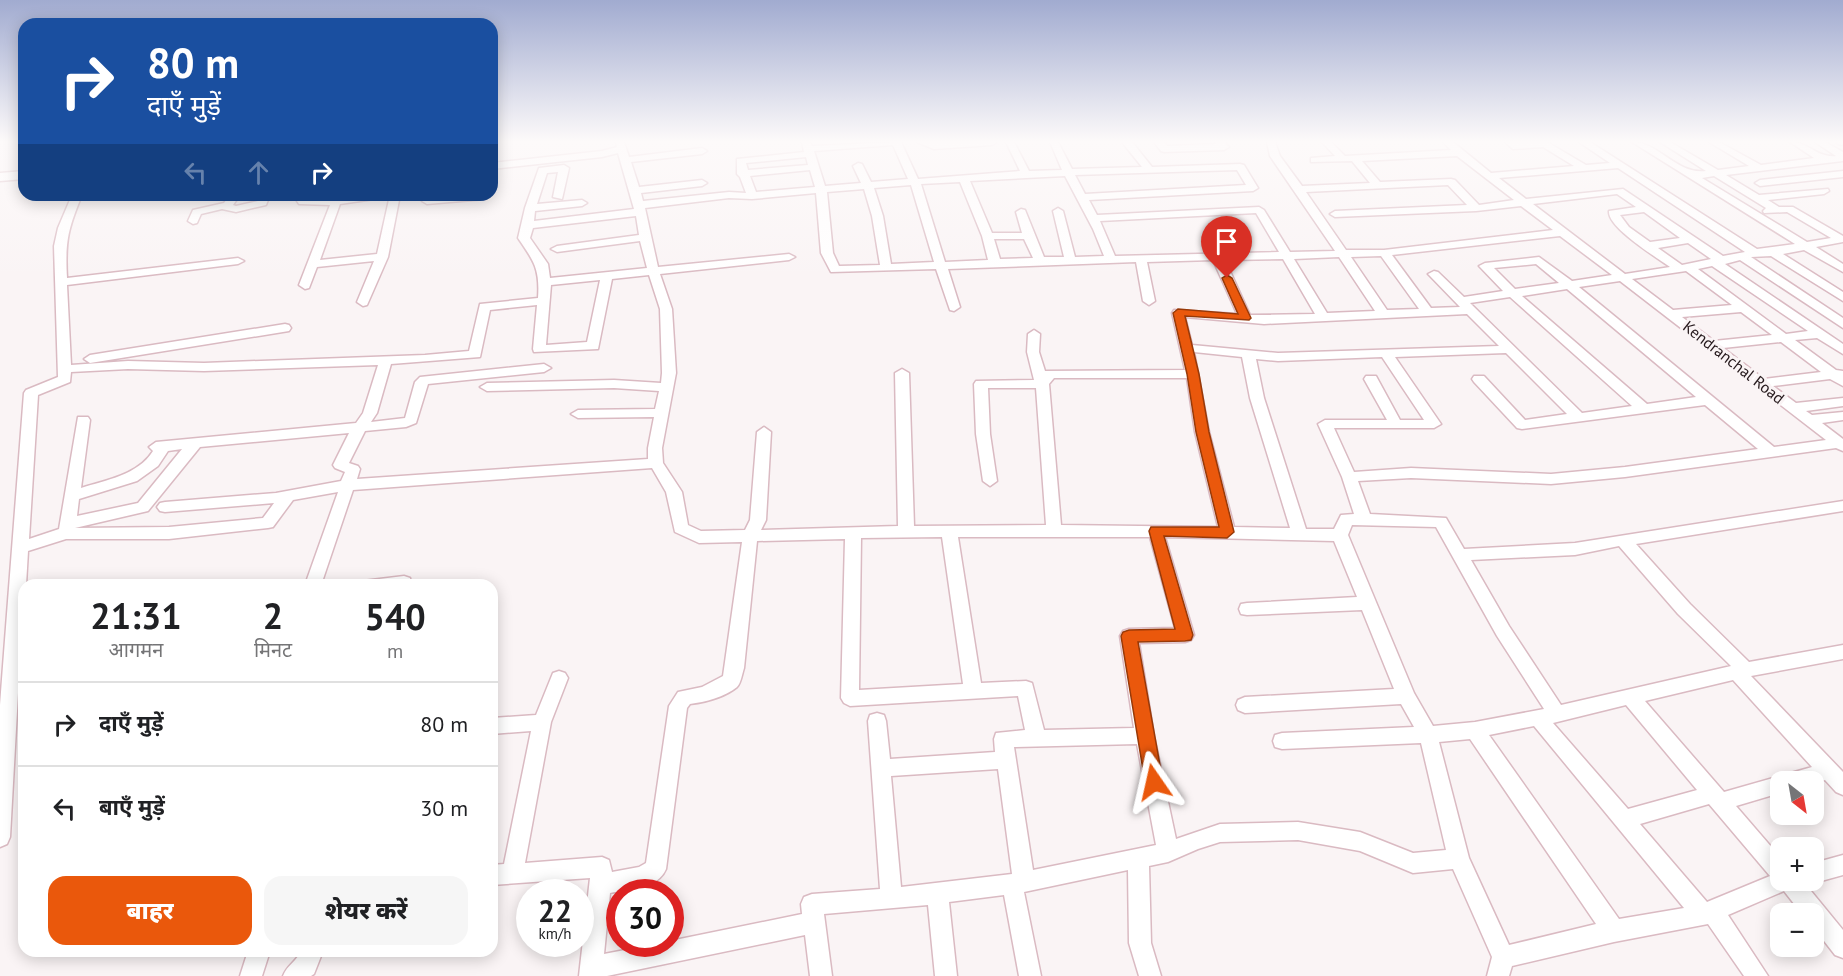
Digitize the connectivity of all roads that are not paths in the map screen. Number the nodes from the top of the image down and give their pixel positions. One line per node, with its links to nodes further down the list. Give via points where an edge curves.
1 (537, 188): 38 (street)
2 (560, 188): 25 (street)
3 (633, 188): 22 (street)
4 (663, 188): 22 (street)
5 (748, 188): 24 (street)
6 (821, 188): 7 (street); 24 (street); 81 (street, via 827,253 836,270)
7 (826, 188)
8 (870, 188): 81 (street)
9 (916, 188): 80 (street)
10 (968, 188): 55 (street)
11 (1077, 188): 26 (street)
12 (1253, 188): 26 (street)
13 (1337, 188): 21 (street)
14 (1456, 188): 40 (street)
15 (1504, 188): 36 (street, Kendranchal Road)
16 (1655, 188): 45 (street)
17 (1712, 188): 46 (street)
18 (1739, 188): 27 (street)
19 (1768, 188): 23 (street)
20 (1818, 188): 23 (street, via 1824,191)
21 (1299, 189): 65 (street)
22 (634, 191): 39 (street)
23 (1781, 195): 27 (street)
24 (752, 196): 39 (street, via 729,195)
25 (558, 197)
26 (1083, 197): 48 (street)
27 (1756, 198): 42 (street)
28 (75, 201): 87 (street, via 62,237)
29 (230, 201): 37 (street)
30 (263, 201): 37 (street, via 251,207 229,209)
31 (302, 201): 34 (street)
32 (342, 201): 34 (street)
33 (394, 201): 68 (street)
34 (336, 202): 78 (street)
35 (582, 203): 38 (street)
36 (1526, 204): 40 (street); 41 (street, via 1619,191); 54 (street, Kendranchal Road)
37 (227, 205): 50 (street, via 197,212)
38 (530, 208): 52 (street)
39 (639, 208): 52 (street); 57 (street)
40 (1476, 208): 47 (street)
41 (1646, 209): 49 (street); 60 (street, via 1613,213 1625,229)
42 (1777, 210): 46 (street); 59 (street, via 1789,209)
43 (1058, 211): 72 (street)
44 (1022, 212): 56 (street)
45 (1692, 213): 49 (street); 67 (street)
46 (1755, 213): 53 (street)
47 (1335, 214)
48 (1096, 218): 66 (street, via 1259,210); 73 (street)
49 (1660, 218): 58 (street)
50 (194, 221)
51 (1794, 223): 53 (street)
52 (528, 225): 88 (street, via 524,238 542,264)
53 (1775, 225): 61 (street)
54 (1563, 232): 64 (street); 86 (street, Kendranchal Road)
55 (988, 236): 56 (street); 77 (street)
56 (1028, 236): 75 (street)
57 (645, 237): 62 (street); 83 (street)
58 (1692, 239): 60 (street); 76 (street)
59 (1842, 239): 61 (street)
60 (1648, 246): 82 (street)
61 (1806, 246): 63 (street); 79 (street)
62 (557, 249)
63 (1773, 252): 67 (street); 92 (street)
64 (1384, 253): 65 (street); 99 (street)
65 (1341, 254): 66 (street); 100 (street)
66 (1287, 255): 70 (street); 103 (street)
67 (1748, 255): 76 (street); 104 (street)
68 (382, 257): 78 (street); 95 (street)
69 (789, 257): 83 (street)
70 (1218, 258): 71 (street); 102 (street)
71 (1141, 259): 73 (street); 94 (street)
72 (1070, 260): 73 (street); 75 (street)
73 (1111, 260)
74 (238, 261): 87 (street)
75 (1040, 261): 77 (street)
76 (1718, 261): 82 (street); 107 (street)
77 (995, 263): 80 (street)
78 (314, 264): 89 (street)
79 (1840, 264)
80 (941, 266): 81 (street); 97 (street)
81 (886, 268)
82 (1684, 268): 86 (street); 98 (street)
83 (656, 271): 85 (street); 126 (street, via 666,309)
84 (1434, 274): 96 (street)
85 (607, 276): 88 (street); 93 (street, via 593,346 539,348)
86 (1624, 278): 90 (street); 101 (street, Kendranchal Road)
87 (61, 282): 116 (street)
88 (545, 282): 93 (street)
89 (305, 285)
90 (1567, 286): 91 (street); 91 (street, via 1539,260 1485,266); 127 (street)
91 (1513, 294): 96 (street); 129 (street)
92 (1843, 297)
93 (543, 301): 115 (street, via 484,307 476,354)
94 (1149, 301)
95 (363, 302)
96 (1465, 305): 99 (street); 111 (street)
97 (954, 307)
98 (1744, 308): 101 (street); 108 (street)
99 (1428, 312): 100 (street)
100 (1384, 315): 103 (street)
101 (1672, 315): 109 (street, Kendranchal Road)
102 (1245, 318): 103 (street); 110 (street, via 1178,313)
103 (1324, 318)
104 (1843, 324)
105 (285, 328): 116 (street)
106 (1034, 334): 124 (street, via 1033,352)
107 (1820, 334): 108 (street); 112 (street)
108 (1783, 337): 109 (street); 120 (street)
109 (1713, 345): 123 (street, Kendranchal Road)
110 (1188, 348): 113 (street); 119 (street)
111 (1509, 349): 114 (street); 134 (street)
112 (1843, 350)
113 (1248, 353): 114 (street, via 1278,357); 159 (street, via 1257,398)
114 (1386, 353): 137 (street, via 1434,424)
115 (386, 359): 116 (street, via 204,367); 138 (street, via 370,413)
116 (64, 367): 163 (street, via 65,379 31,393)
117 (544, 368): 138 (street, via 425,380 411,420)
118 (902, 373): 153 (street)
119 (1193, 374): 124 (street, via 1050,374); 157 (street, via 1202,432)
120 (1840, 377): 123 (street)
121 (1371, 379): 137 (street)
122 (1479, 379): 134 (street, via 1522,425)
123 (1762, 383): 130 (street, Kendranchal Road)
124 (1042, 384): 145 (street, via 981,384); 155 (street)
125 (487, 387): 126 (street)
126 (667, 387): 131 (street)
127 (1707, 400): 129 (street); 142 (street)
128 (1843, 402): 130 (street)
129 (1643, 408): 134 (street)
130 (1794, 408): 136 (street, Kendranchal Road)
131 (662, 413): 132 (street); 143 (street)
132 (578, 414)
133 (1843, 416): 136 (street)
134 (1578, 417)
135 (83, 420): 148 (street)
136 (1809, 420): 140 (street, Kendranchal Road)
137 (1396, 424): 144 (street, via 1324,424)
138 (360, 428): 141 (street); 146 (street, via 340,465 353,469)
139 (764, 432): 161 (street, via 758,520)
140 (1842, 440): 142 (street)
141 (196, 443): 148 (street, via 160,447 153,464 132,477); 152 (street, via 143,507)
142 (1769, 451): 144 (street, via 1551,479 1447,473)
143 (656, 463): 146 (street); 161 (street, via 674,492 681,528 699,537)
144 (1349, 477): 151 (street)
145 (990, 481)
146 (347, 485): 147 (street); 165 (street)
147 (288, 495): 150 (street); 152 (street, via 268,523 169,532 69,534)
148 (72, 496): 152 (street)
149 (1843, 506): 162 (street)
150 (165, 507)
151 (1364, 520): 160 (street, via 1346,519); 164 (street, via 1441,522)
152 (68, 527): 163 (street)
153 (906, 531): 154 (street); 158 (street)
154 (949, 531): 155 (street); 171 (street)
155 (1054, 531): 156 (street)
156 (1156, 531): 157 (street); 181 (street, via 1185,635 1129,636)
157 (1227, 532): 159 (street)
158 (853, 533): 161 (street); 171 (street, via 850,698)
159 (1300, 534): 160 (street)
160 (1340, 535): 166 (street)
161 (750, 537): 201 (street, via 731,681 705,694 684,697 678,706 656,869 642,877)
162 (1623, 540): 164 (street, via 1575,549); 169 (street)
163 (20, 548): 192 (street)
164 (1460, 555): 175 (street)
165 (315, 579)
166 (1369, 603): 167 (street); 172 (street)
167 (1246, 609)
168 (1843, 652): 169 (street)
169 (1741, 671): 173 (street); 186 (street)
170 (559, 678): 177 (street)
171 (973, 691): 182 (street, via 1026,688)
172 (1406, 696): 174 (street); 180 (street)
173 (1630, 697): 175 (street); 190 (street)
174 (1245, 705)
175 (1547, 716): 179 (street); 191 (street)
176 (877, 721): 185 (street)
177 (542, 722): 178 (street); 199 (street)
178 (498, 726)
179 (1475, 730): 180 (street); 208 (street)
180 (1428, 735): 183 (street); 195 (street)
181 (1145, 736): 182 (street); 193 (street)
182 (1036, 738): 184 (street, via 1003,739)
183 (1282, 741)
184 (1006, 760): 185 (street); 200 (street)
185 (881, 768): 205 (street)
186 (1829, 770): 187 (street); 189 (street)
187 (1824, 772)
188 (1770, 786): 190 (street)
189 (1843, 786)
190 (1717, 798): 191 (street); 196 (street)
191 (1623, 820): 206 (street)
192 (0, 837)
193 (1168, 852): 194 (street); 195 (street, via 1220,833 1298,831 1360,842 1413,863)
194 (1138, 857): 200 (street); 220 (street, via 1140,943)
195 (1459, 859): 212 (street)
196 (1770, 860)
197 (1843, 865): 198 (street)
198 (1824, 870)
199 (503, 874): 201 (street, via 602,867)
200 (1018, 883): 204 (street); 219 (street)
201 (600, 884): 214 (street)
202 (1770, 887): 206 (street)
203 (1795, 891): 209 (street)
204 (937, 893): 205 (street); 218 (street)
205 (891, 899): 207 (street, via 812,904)
206 (1708, 913): 208 (street); 221 (street)
207 (814, 922): 213 (street); 217 (street)
208 (1614, 931): 212 (street)
209 (1843, 947)
210 (258, 957): 215 (street)
211 (310, 957): 216 (street)
212 (1501, 967)
213 (631, 968): 214 (street)
214 (590, 972)
215 (251, 976)
216 (294, 976)
217 (820, 976)
218 (946, 976)
219 (1030, 976)
220 (1150, 976)
221 (1757, 976)

